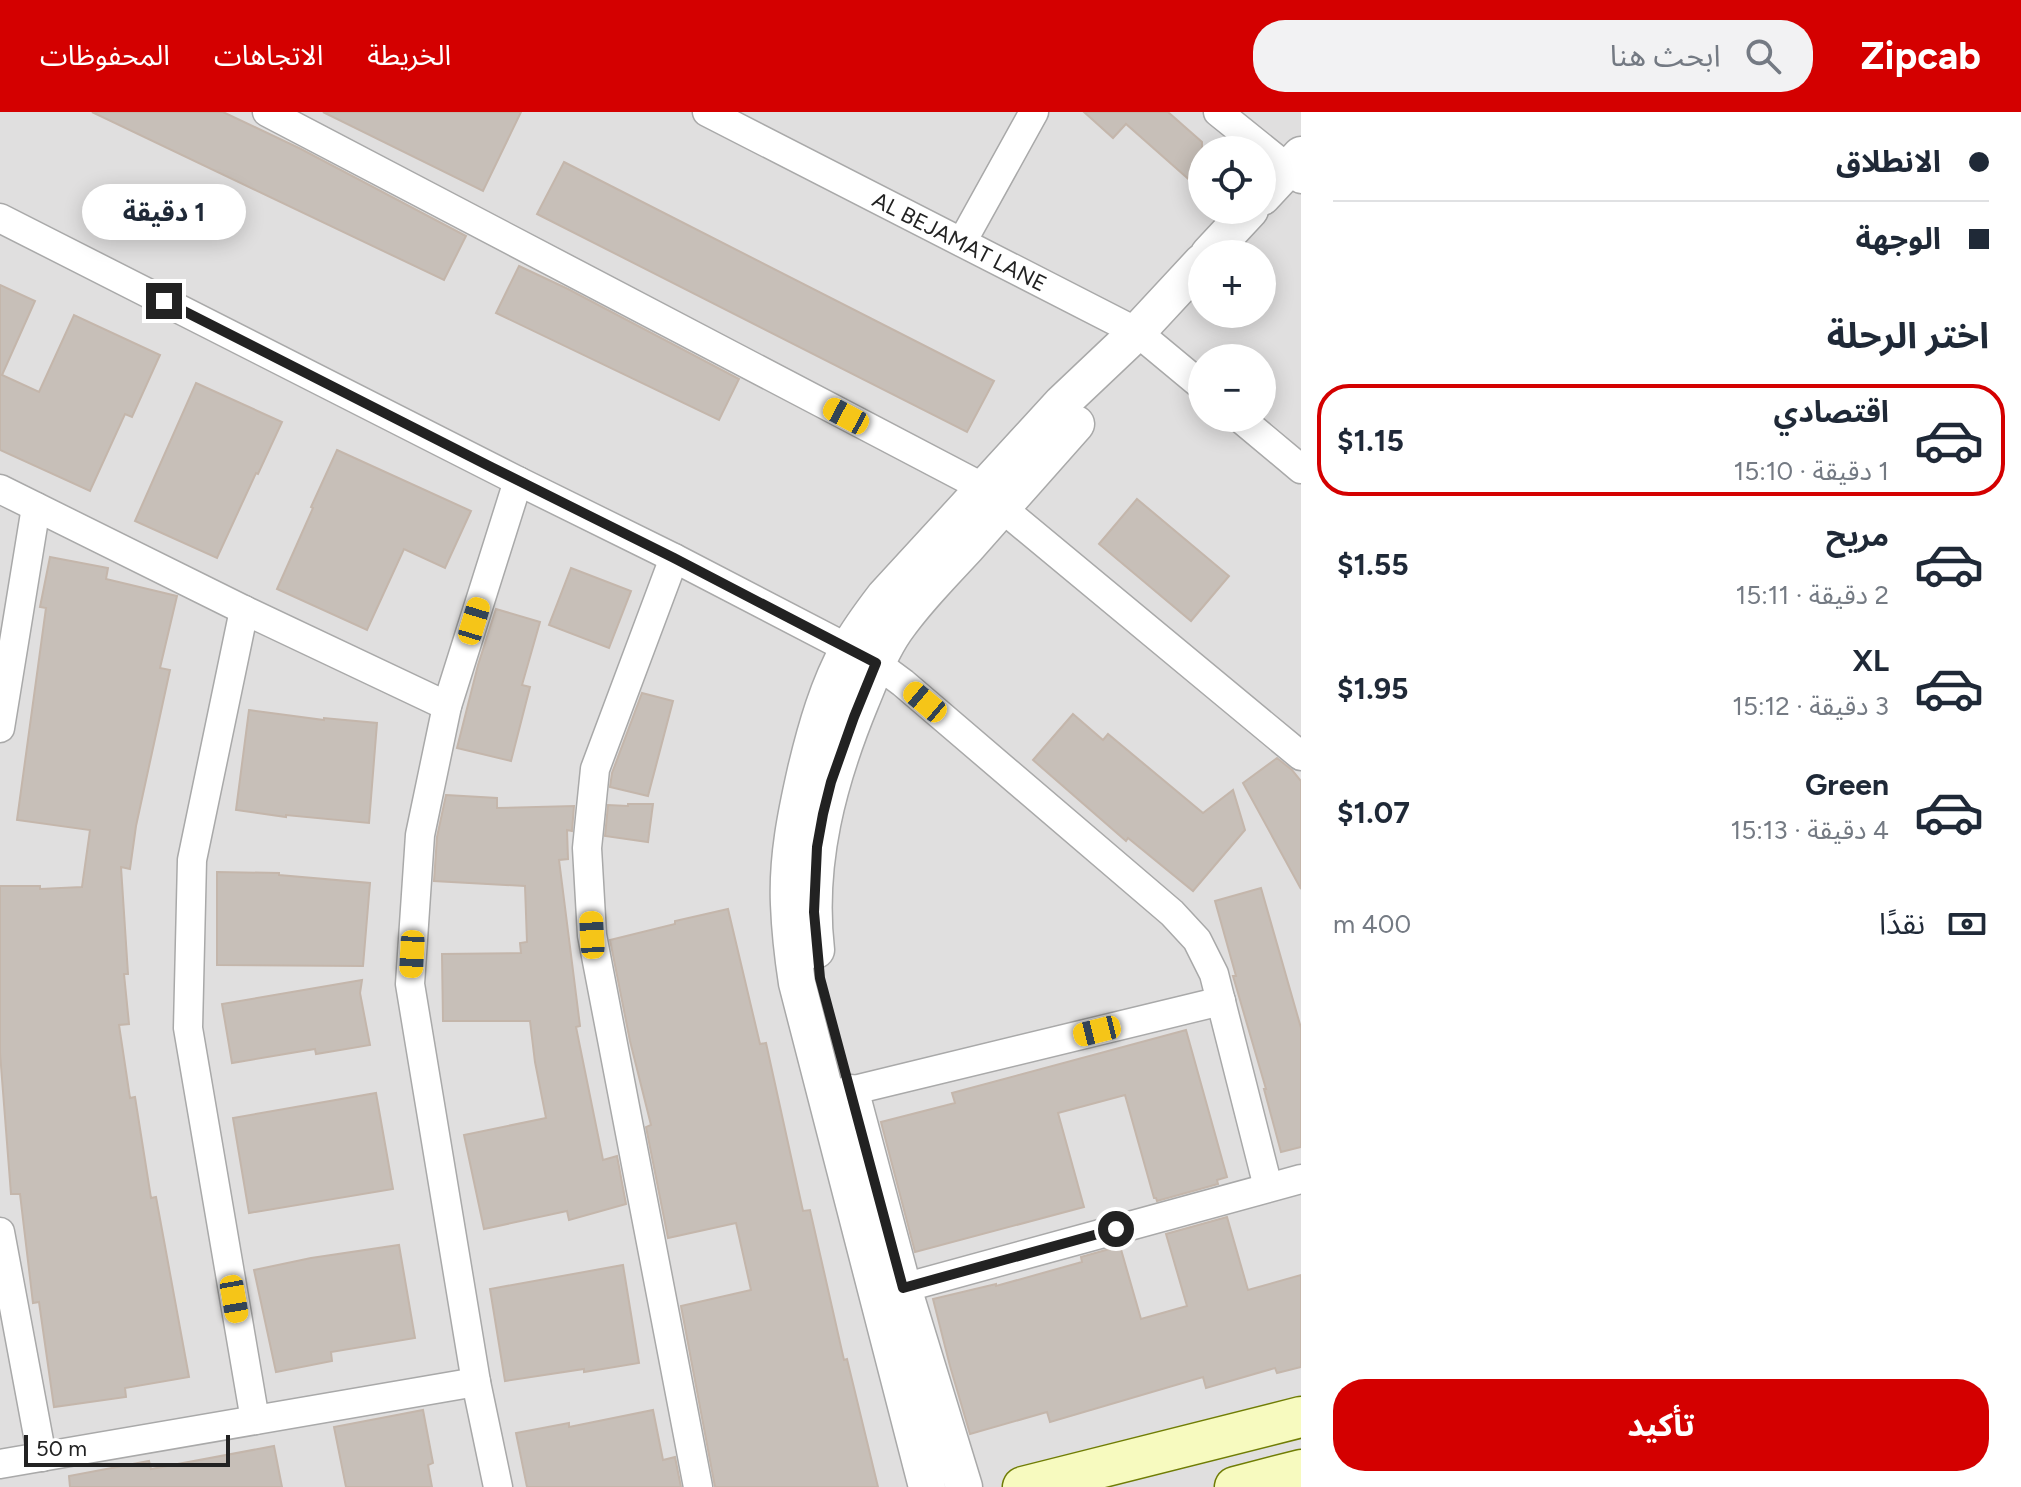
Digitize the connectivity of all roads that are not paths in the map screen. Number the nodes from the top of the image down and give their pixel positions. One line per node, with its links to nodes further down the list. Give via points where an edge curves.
1 (267, 112): 18 (street)
2 (707, 112): 10 (street, AL BEJAMAT LANE)
3 (1034, 112): 10 (street)
4 (1218, 112): 5 (street)
5 (1297, 168): 6 (street)
6 (1276, 185)
7 (0, 218): 16 (street)
8 (1237, 224): 9 (street)
9 (1222, 240)
10 (962, 242): 12 (street, AL BEJAMAT LANE)
11 (1188, 277): 12 (street)
12 (1137, 332): 13 (street, AL BEJAMAT LANE); 18 (street, via 1091,407)
13 (1188, 374)
14 (1257, 432): 15 (street)
15 (1301, 469)
16 (518, 481): 20 (street); 23 (street)
17 (0, 489): 19 (street)
18 (993, 498): 22 (street, via 895,631); 25 (street)
19 (36, 507): 21 (street); 24 (street)
20 (674, 558): 22 (street); 39 (street, via 595,769 587,848 592,935)
21 (244, 610): 23 (street); 34 (street, via 192,860 188,1028)
22 (862, 656): 26 (street, via 903,683 1186,926 1207,957); 27 (street, via 854,717 831,782 814,879 820,978); 40 (street, via 832,682 816,732 794,826 791,943)
23 (447, 706): 32 (street, via 420,835 410,984)
24 (0, 728)
25 (1301, 756)
26 (1221, 1001): 27 (street); 29 (street)
27 (850, 1091): 31 (street)
28 (1301, 1179): 29 (street)
29 (1268, 1187): 31 (street)
30 (0, 1232): 35 (street)
31 (903, 1288): 41 (street)
32 (476, 1382): 34 (street); 38 (street)
33 (1301, 1417): 42 (main road)
34 (255, 1420): 35 (street)
35 (42, 1457): 36 (street)
36 (0, 1464)
37 (1301, 1470): 43 (main road)
38 (498, 1487)
39 (698, 1487)
40 (927, 1487)
41 (964, 1487)
42 (1023, 1487)
43 (1235, 1487)

